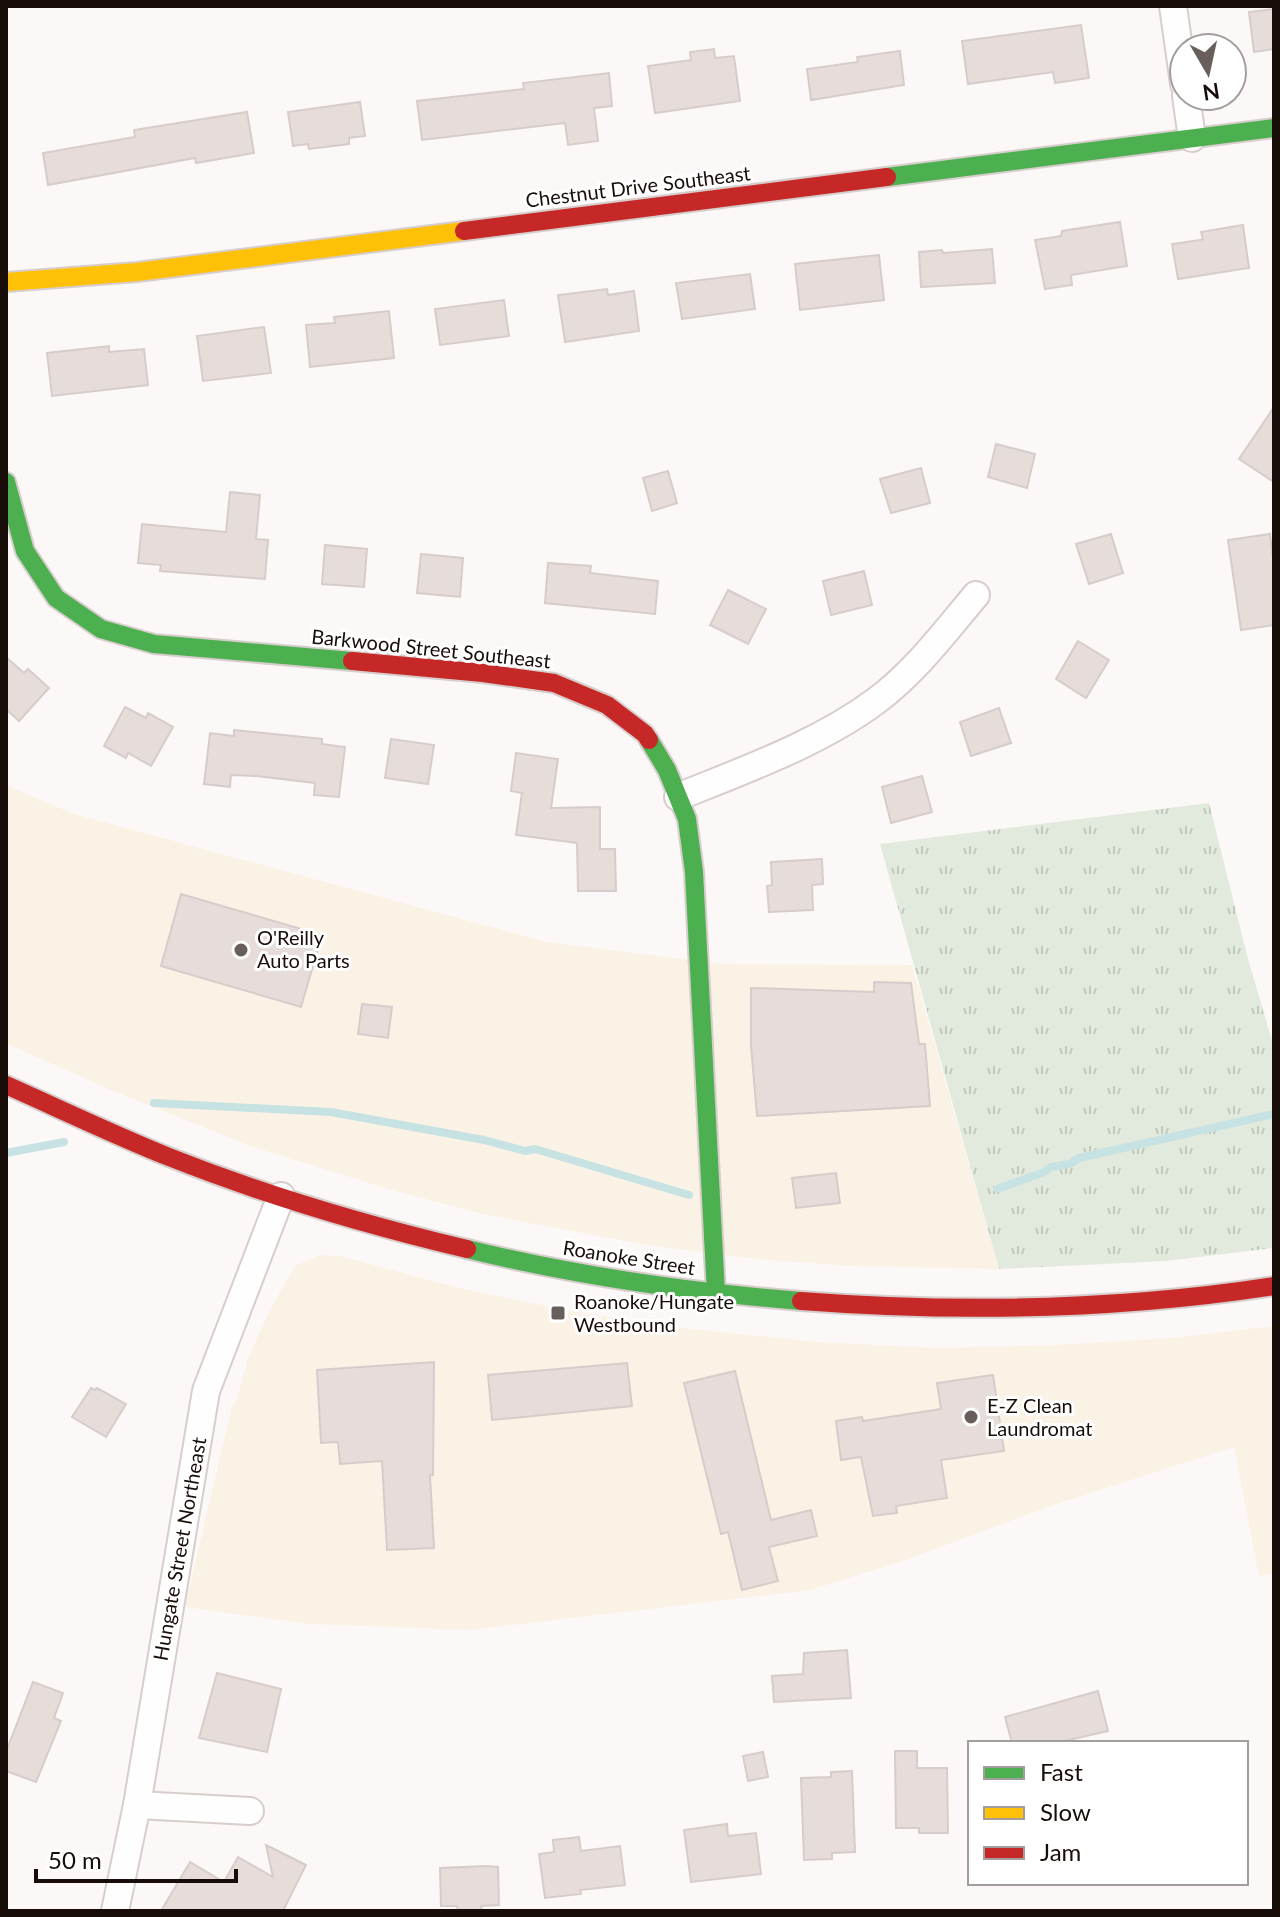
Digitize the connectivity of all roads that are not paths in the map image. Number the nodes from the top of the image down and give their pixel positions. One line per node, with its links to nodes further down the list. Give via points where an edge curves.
1 (1173, 6): 2 (street)
2 (1177, 32)
3 (1188, 112): 5 (street)
4 (1274, 128): 5 (street, Chestnut Drive Southeast)
5 (1192, 138): 6 (street, Chestnut Drive Southeast, via 168,268)
6 (6, 282)
7 (6, 482): 9 (street, Barkwood Street Southeast, via 25,551 56,598 101,629 154,644 554,683 607,705 645,734)
8 (976, 595): 9 (street, via 926,656 876,701 826,732)
9 (678, 797): 13 (street, Barkwood Street Southeast, via 687,819 694,872)
10 (6, 1085): 11 (street, Roanoke Street, via 169,1157)
11 (281, 1196): 13 (street, Roanoke Street, via 528,1264); 14 (street, Hungate Street Northeast, via 206,1391)
12 (1274, 1286): 13 (street, Roanoke Street, via 1051,1308 866,1306)
13 (716, 1294)
14 (137, 1805): 15 (street); 16 (street, Hungate Street Northeast)
15 (250, 1811)
16 (115, 1911)

